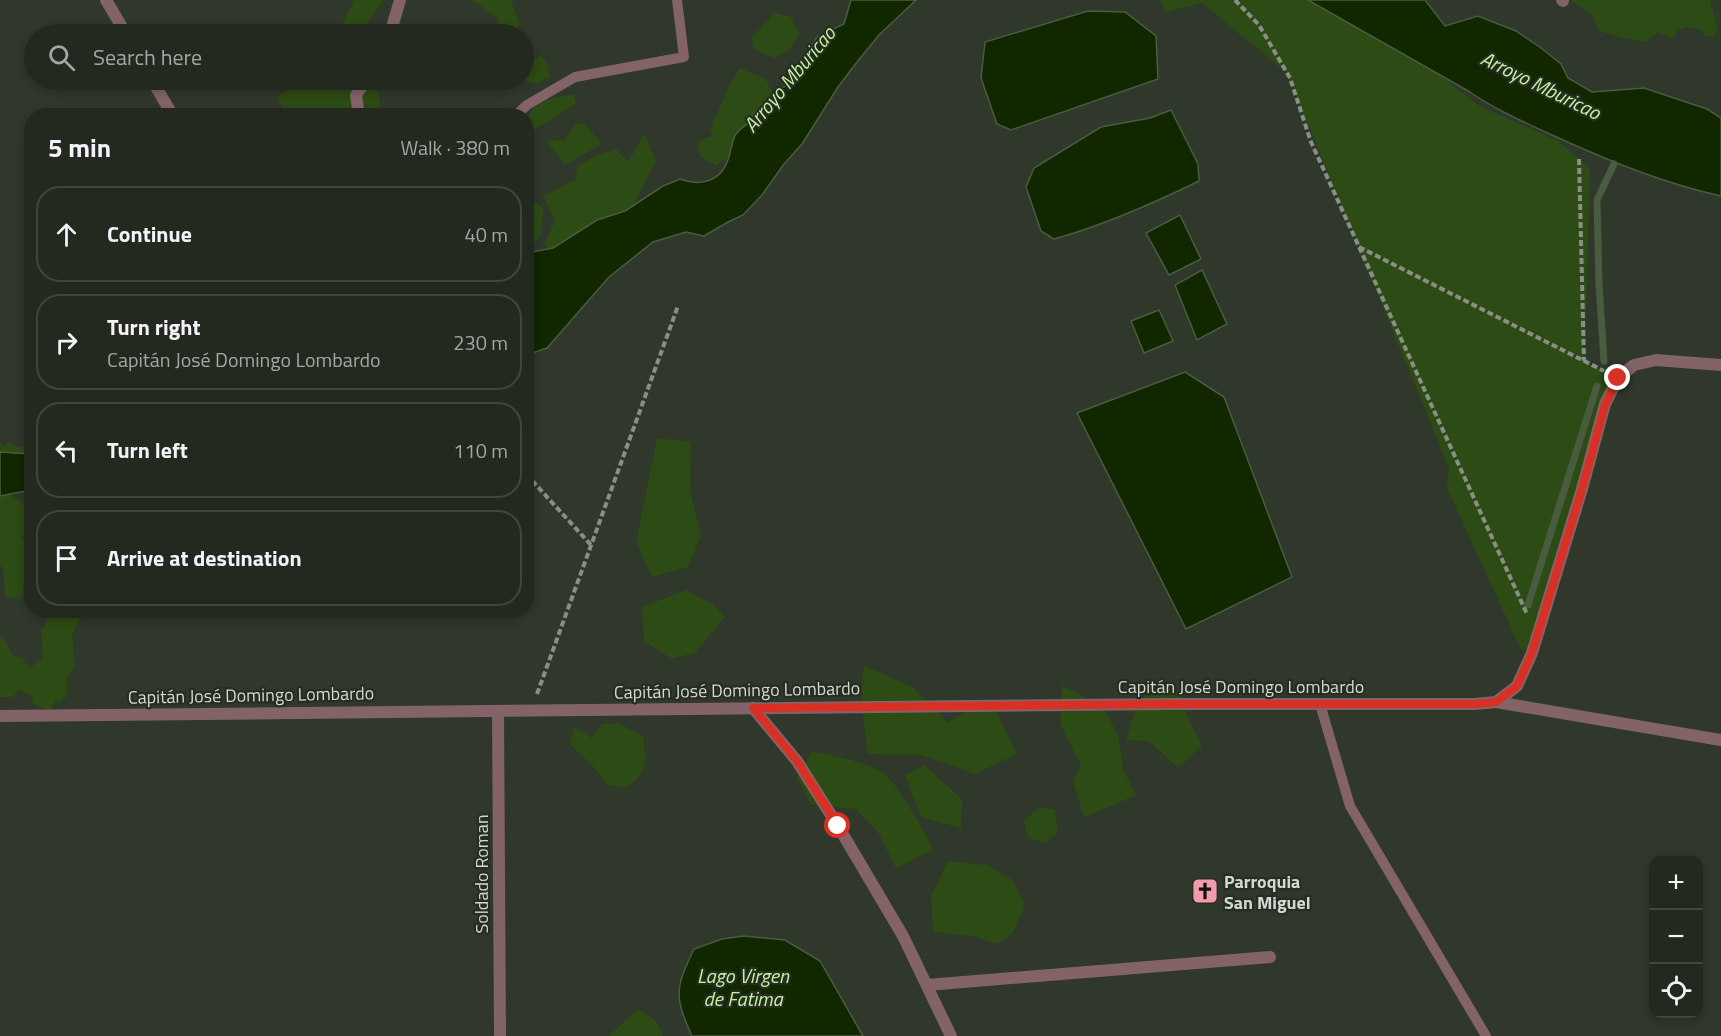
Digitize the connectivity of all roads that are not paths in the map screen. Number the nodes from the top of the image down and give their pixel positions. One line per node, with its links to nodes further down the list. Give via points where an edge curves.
1 (106, 0): 4 (street)
2 (400, 0): 5 (street)
3 (677, 0): 10 (lane, via 684,57 575,77)
4 (120, 24)
5 (393, 24)
6 (158, 90): 8 (street)
7 (359, 90): 9 (street)
8 (168, 108)
9 (358, 108)
10 (524, 108)
11 (1721, 365): 12 (street, via 1656,360 1634,365 1618,378 1605,405 1532,653 1517,686)
12 (1496, 702): 13 (street, Capitán José Domingo Lombardo); 17 (street, Capitán José Domingo Lombardo)
13 (1320, 704): 14 (street, Capitán José Domingo Lombardo); 22 (lane, via 1350,806)
14 (753, 708): 15 (street, Capitán José Domingo Lombardo); 19 (street, via 797,761 838,826)
15 (498, 711): 16 (street, Capitán José Domingo Lombardo); 20 (street, Soldado Roman)
16 (0, 716)
17 (1721, 740)
18 (1270, 957): 19 (street)
19 (927, 985): 21 (street)
20 (500, 1036)
21 (951, 1036)
22 (1486, 1036)

